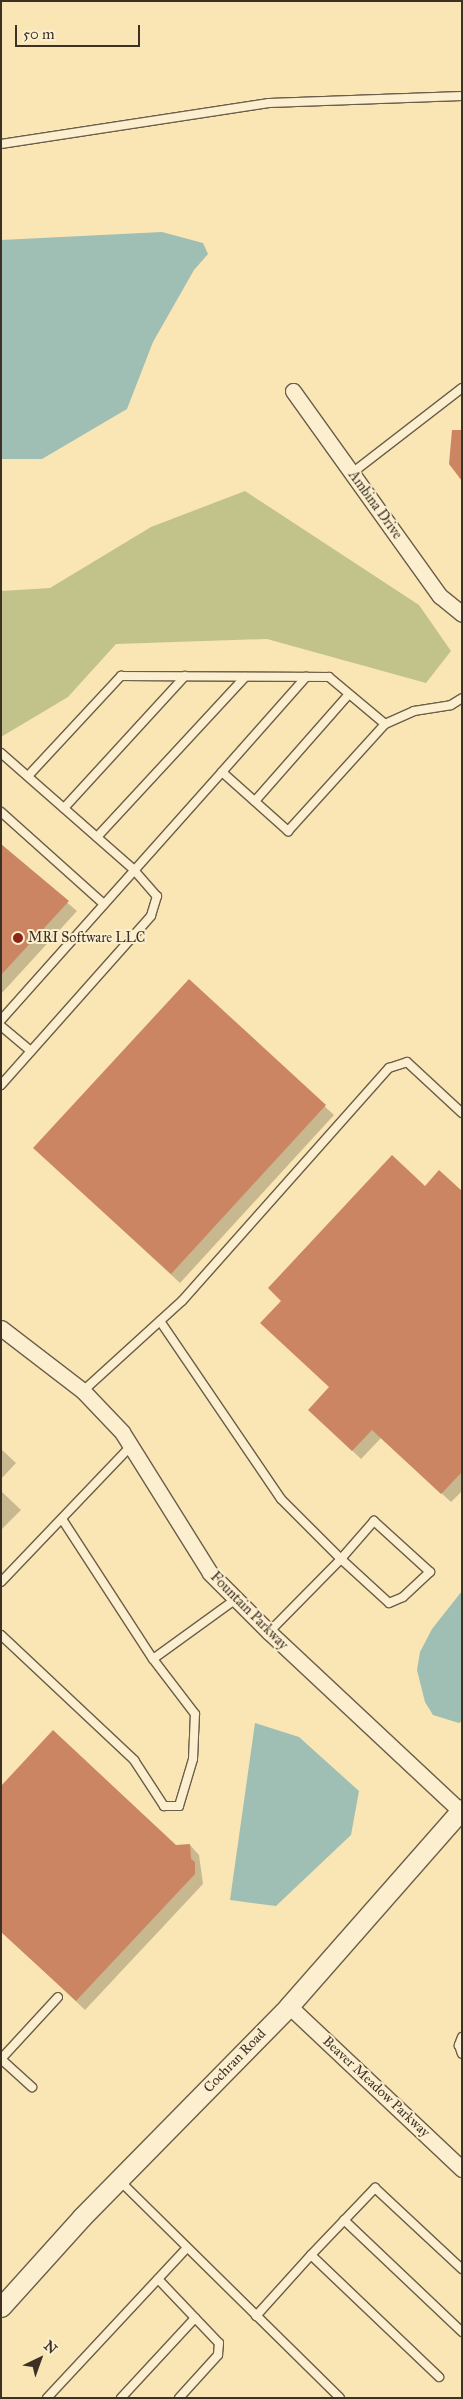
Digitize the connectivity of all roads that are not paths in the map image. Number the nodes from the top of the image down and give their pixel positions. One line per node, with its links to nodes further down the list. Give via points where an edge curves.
1 (462, 96): 2 (lane, via 269,103)
2 (1, 144)
3 (462, 388): 5 (lane)
4 (293, 391): 5 (street, Ambina Drive)
5 (352, 473): 6 (street, Ambina Drive, via 440,596)
6 (462, 614)
7 (185, 676): 8 (lane); 15 (lane, via 120,676); 17 (lane)
8 (245, 677): 9 (lane); 19 (lane)
9 (306, 677): 10 (lane, via 329,677); 14 (lane)
10 (349, 694): 12 (lane); 16 (lane)
11 (462, 698): 12 (lane, via 451,705 414,711)
12 (385, 724): 16 (lane, via 288,831)
13 (1, 753): 15 (lane)
14 (222, 772): 16 (lane); 20 (lane)
15 (28, 776): 17 (lane)
16 (254, 801)
17 (64, 808): 19 (lane)
18 (1, 812): 21 (lane)
19 (97, 837): 20 (lane)
20 (134, 870): 21 (lane); 24 (lane, via 157,896 151,916)
21 (104, 904): 22 (lane)
22 (1, 1020)
23 (1, 1026): 24 (lane)
24 (31, 1051): 25 (lane)
25 (1, 1085)
26 (462, 1113): 27 (lane, via 407,1062 390,1068 182,1302)
27 (160, 1321): 29 (lane); 32 (lane, via 281,1499)
28 (1, 1328): 29 (street, Fountain Parkway)
29 (83, 1391): 30 (street, Fountain Parkway)
30 (131, 1446): 31 (lane); 34 (street, Fountain Parkway, via 210,1573)
31 (62, 1519): 33 (lane); 37 (lane)
32 (341, 1559): 32 (lane, via 374,1521 430,1572 402,1597 389,1603); 35 (lane)
33 (1, 1582)
34 (236, 1599): 35 (street, Fountain Parkway); 37 (lane)
35 (269, 1632): 38 (street, Fountain Parkway)
36 (1, 1635): 37 (lane, via 134,1760 164,1806 179,1806 193,1759 194,1714)
37 (154, 1659)
38 (461, 1810): 40 (street, Cochran Road)
39 (58, 1997): 43 (lane)
40 (289, 2006): 45 (street, Beaver Meadow Parkway); 46 (street, Cochran Road)
41 (462, 2037): 42 (lane, via 459,2045)
42 (462, 2054)
43 (1, 2059): 44 (lane)
44 (32, 2087)
45 (462, 2169)
46 (119, 2180): 48 (lane); 52 (street, Cochran Road)
47 (344, 2220): 49 (lane); 50 (lane, via 375,2188); 55 (lane)
48 (187, 2248): 51 (lane); 53 (lane)
49 (311, 2255): 53 (lane); 56 (lane)
50 (462, 2269)
51 (158, 2279): 54 (lane); 57 (lane)
52 (1, 2306)
53 (256, 2316): 60 (lane)
54 (195, 2318): 58 (lane); 59 (lane, via 219,2343 218,2355)
55 (462, 2332)
56 (439, 2377)
57 (47, 2398)
58 (121, 2398)
59 (179, 2398)
60 (340, 2398)

